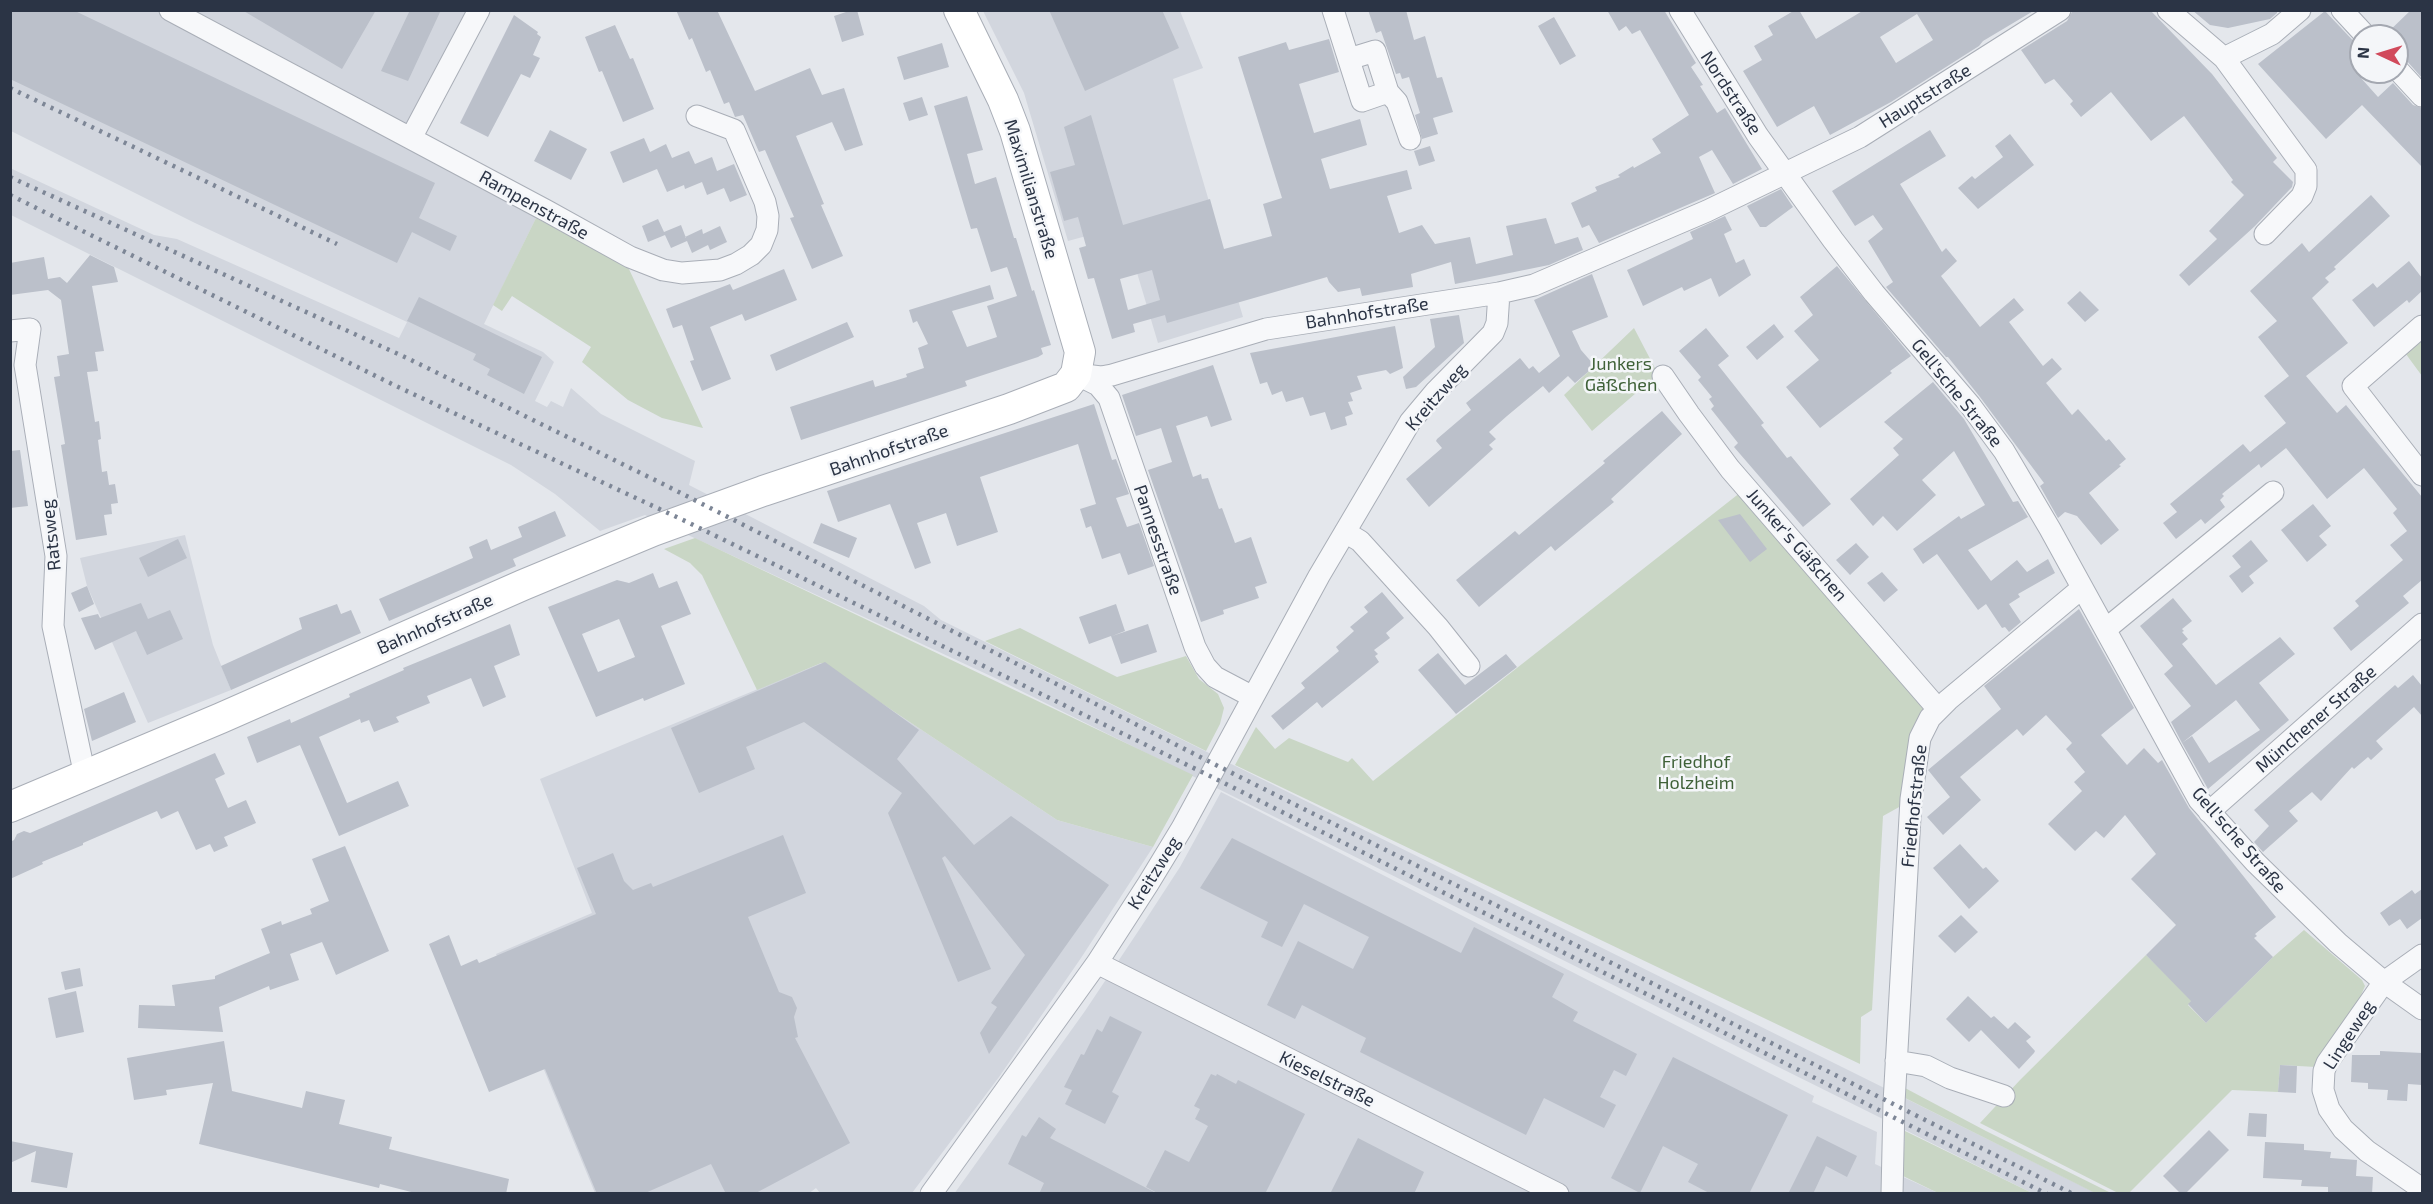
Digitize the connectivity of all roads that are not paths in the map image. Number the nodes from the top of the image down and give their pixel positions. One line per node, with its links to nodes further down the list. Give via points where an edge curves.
1 (170, 10): 15 (street, Rampenstraße)
2 (479, 10): 15 (street)
3 (958, 10): 22 (main road, Maximilianstraße, via 1015,131 1080,352)
4 (1333, 10): 16 (street, via 1362,101 1388,92 1397,102)
5 (1680, 10): 17 (street, Nordstraße, via 1732,97)
6 (2060, 10): 17 (street, Hauptstraße, via 1860,137)
7 (2169, 10): 11 (street)
8 (2300, 10): 11 (street, via 2272,34)
9 (2342, 10): 10 (street)
10 (2355, 24)
11 (2224, 58): 18 (street, via 2306,170 2302,196)
12 (2409, 82): 13 (street)
13 (2422, 96)
14 (698, 116): 15 (street, Rampenstraße, via 734,130 768,216 761,244 751,255 720,270 700,273 663,270 630,257)
15 (411, 138)
16 (1410, 139)
17 (1785, 173): 19 (street, Bahnhofstraße, via 1554,277); 27 (street, Gell'sche Straße, via 1853,267 1992,434)
18 (2265, 234)
19 (1499, 293): 22 (street, Bahnhofstraße, via 1266,329 1123,373 1101,377); 26 (street, Kreitzweg, via 1493,333 1410,422)
20 (2422, 326): 24 (street, via 2353,386)
21 (20, 330): 33 (street, Ratsweg, via 56,556 53,626)
22 (1076, 374): 31 (street, Pannesstraße, via 1098,385 1109,398 1195,647 1205,666 1215,677); 33 (main road, Bahnhofstraße, via 1058,392 763,490 644,535)
23 (1663, 376): 32 (street, Junker's Gäßchen, via 1730,469)
24 (2422, 476)
25 (2273, 492): 29 (street)
26 (1345, 532): 30 (street, via 1360,541); 31 (street, Kreitzweg)
27 (2082, 588): 29 (street, Gell'sche Straße); 32 (street, Friedhofstraße)
28 (2422, 624): 35 (street, Münchener Straße)
29 (2106, 629): 35 (street, Gell'sche Straße, via 2186,779)
30 (1469, 666)
31 (1253, 697): 37 (street, Kreitzweg, via 1182,828)
32 (1938, 709): 40 (street, Friedhofstraße, via 1920,738 1913,776)
33 (86, 776): 34 (main road, Bahnhofstraße)
34 (10, 807)
35 (2209, 812): 38 (street, Gell'sche Straße, via 2300,908)
36 (2422, 955): 38 (street, Lingeweg)
37 (1097, 963): 43 (street, Kreitzweg); 44 (street, Kieselstraße)
38 (2384, 982): 39 (street, Gell'sche Straße); 42 (street, Lingeweg, via 2326,1063 2323,1089 2329,1109 2343,1129 2367,1151)
39 (2422, 1009)
40 (1896, 1060): 41 (street, via 1926,1066); 45 (street, Friedhofstraße)
41 (2004, 1096)
42 (2422, 1189)
43 (931, 1194)
44 (1558, 1194)
45 (1892, 1194)

